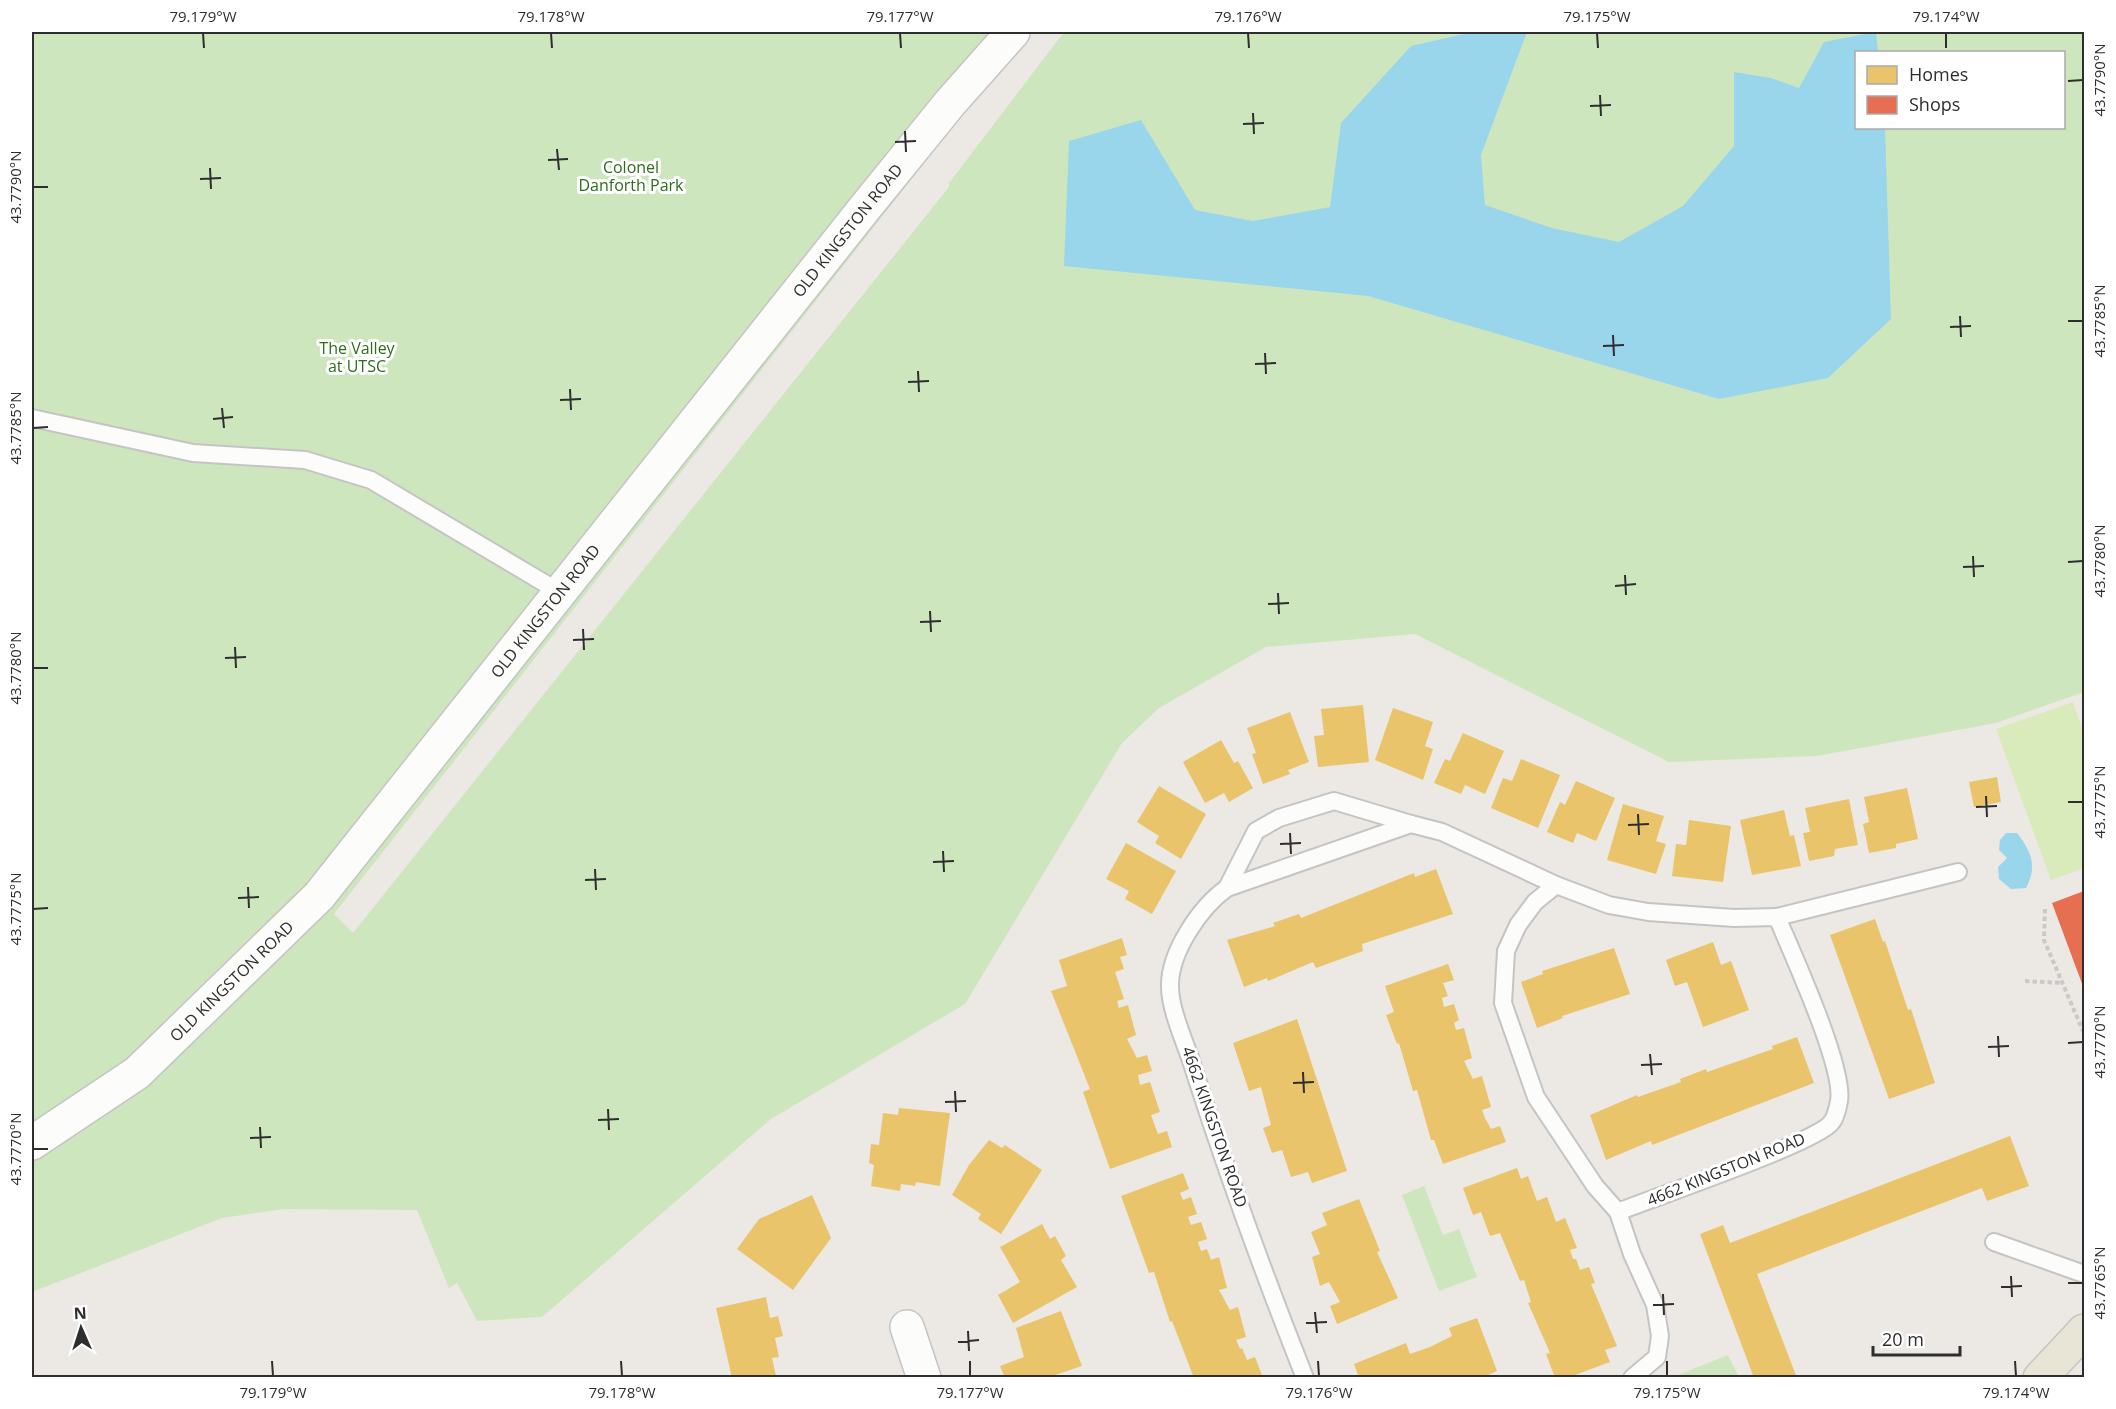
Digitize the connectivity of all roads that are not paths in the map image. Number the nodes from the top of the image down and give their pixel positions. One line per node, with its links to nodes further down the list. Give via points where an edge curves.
1 (1013, 32): 3 (street, OLD KINGSTON ROAD, via 864,209)
2 (32, 418): 3 (lane, via 193,453 305,460 371,480)
3 (561, 593): 9 (street, OLD KINGSTON ROAD, via 319,896 137,1073)
4 (1411, 824): 6 (lane, 4662 KINGSTON ROAD, via 1442,832); 7 (lane, 4662 KINGSTON ROAD); 7 (lane, 4662 KINGSTON ROAD, via 1334,801 1279,818 1256,831)
5 (1958, 872): 8 (lane, 4662 KINGSTON ROAD)
6 (1556, 885): 8 (lane, 4662 KINGSTON ROAD, via 1608,905 1648,912); 10 (lane, via 1535,902 1506,951 1503,1003 1536,1097 1595,1186)
7 (1227, 888): 16 (lane, 4662 KINGSTON ROAD, via 1210,900 1194,922 1173,966 1170,987 1203,1099)
8 (1778, 917): 10 (lane, 4662 KINGSTON ROAD, via 1839,1084 1839,1101 1831,1123 1802,1141)
9 (32, 1143)
10 (1618, 1212): 17 (lane, via 1655,1305 1660,1336 1657,1357)
11 (1994, 1242): 12 (lane)
12 (2085, 1274)
13 (907, 1327): 15 (street)
14 (2085, 1331): 18 (main road)
15 (924, 1377)
16 (1305, 1377)
17 (1632, 1377)
18 (2040, 1377)

